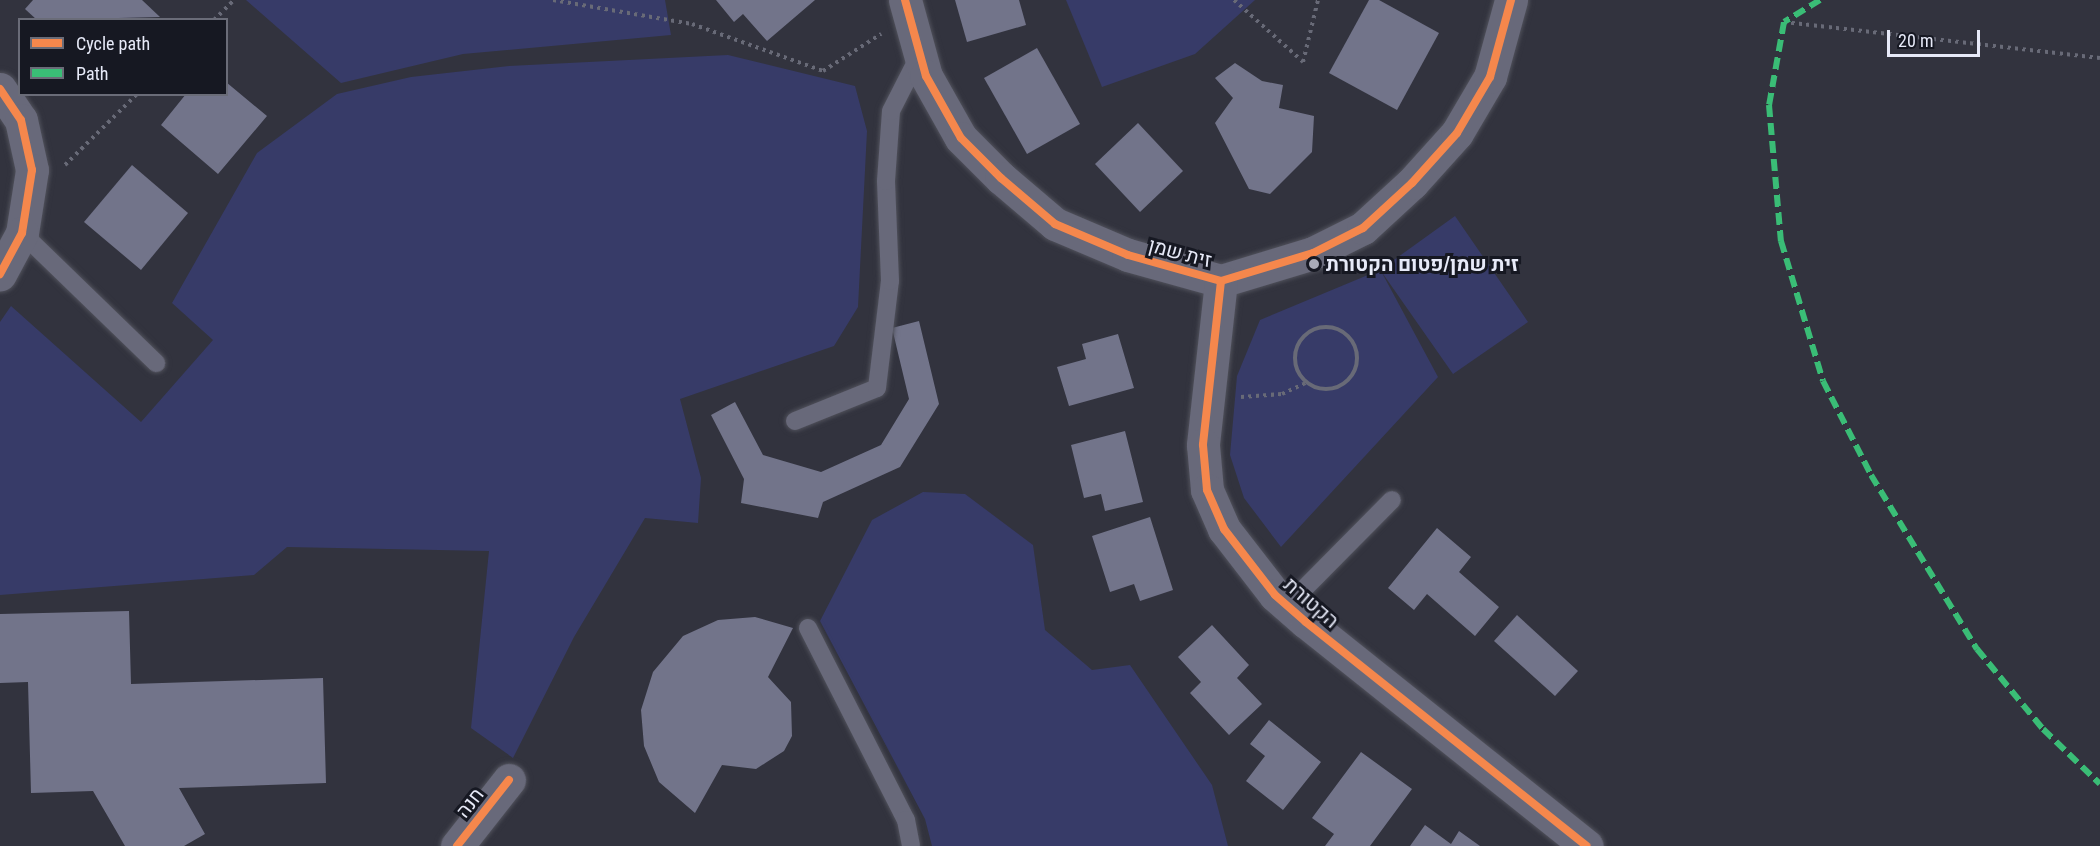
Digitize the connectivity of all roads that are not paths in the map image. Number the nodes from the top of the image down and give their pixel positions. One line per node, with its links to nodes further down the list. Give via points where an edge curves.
1 (1511, 0): 7 (street, זית שמן, via 1490,76 1456,133 1412,183 1363,228 1313,253)
2 (907, 8): 3 (street, זית שמן)
3 (920, 54): 7 (street, זית שמן, via 961,138 1055,224 1128,255); 9 (lane, via 891,111 886,181 890,281 877,388)
4 (0, 89): 5 (street, via 29,144 31,198)
5 (22, 233): 6 (street); 8 (lane)
6 (0, 274)
7 (1221, 281): 11 (street, הקטורת, via 1203,445 1208,490 1224,529)
8 (156, 363)
9 (795, 422)
10 (1392, 500): 11 (lane)
11 (1287, 606): 16 (street, הקטורת)
12 (808, 628): 15 (lane, via 906,820)
13 (509, 780): 14 (street, חנה)
14 (457, 846)
15 (911, 846)
16 (1587, 846)

